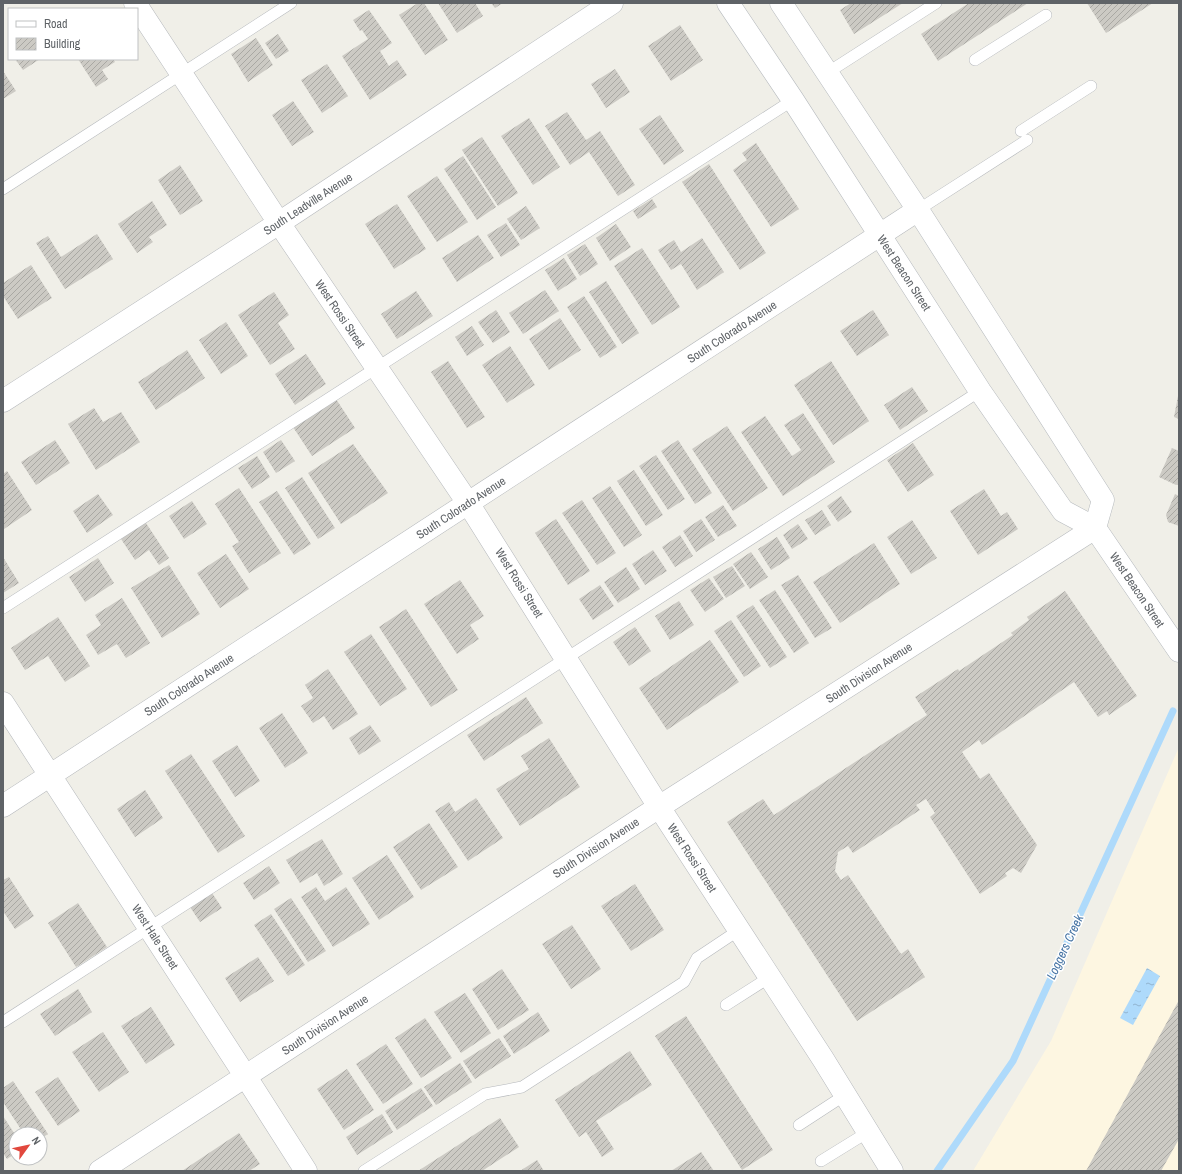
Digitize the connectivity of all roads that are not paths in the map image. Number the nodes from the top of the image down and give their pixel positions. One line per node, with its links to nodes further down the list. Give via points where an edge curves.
1 (135, 3): 10 (street, West Rossi Street)
2 (291, 3): 10 (lane)
3 (612, 3): 15 (street, South Leadville Avenue)
4 (728, 3): 12 (street, West Beacon Street)
5 (781, 3): 9 (street)
6 (936, 3): 9 (lane)
7 (1046, 15): 8 (lane)
8 (975, 60)
9 (827, 73): 14 (street)
10 (182, 74): 13 (lane); 15 (street, West Rossi Street)
11 (1091, 86): 14 (lane)
12 (793, 100): 16 (street, West Beacon Street); 17 (lane)
13 (3, 189)
14 (918, 210): 16 (street, South Colorado Avenue); 21 (street, via 1103,500)
15 (279, 223): 17 (street, West Rossi Street); 19 (street, South Leadville Avenue)
16 (880, 236): 18 (street, West Beacon Street); 20 (street, South Colorado Avenue)
17 (377, 368): 20 (street, West Rossi Street); 22 (lane)
18 (980, 391): 21 (street, West Beacon Street, via 1063,511); 24 (lane)
19 (3, 401)
20 (468, 503): 24 (street, West Rossi Street); 26 (street, South Colorado Avenue)
21 (1095, 528): 23 (street, West Beacon Street); 28 (street, South Division Avenue)
22 (3, 608)
23 (1179, 651)
24 (566, 658): 28 (street, West Rossi Street); 29 (lane)
25 (3, 703): 26 (street, West Hale Street)
26 (50, 775): 27 (street, South Colorado Avenue); 29 (street, West Hale Street)
27 (3, 806)
28 (659, 807): 30 (street, West Rossi Street); 34 (street, South Division Avenue)
29 (149, 928): 33 (lane); 34 (street, West Hale Street)
30 (739, 930): 31 (street, West Rossi Street); 41 (lane, via 697,958 684,982 522,1087 485,1094)
31 (770, 977): 32 (lane); 35 (street, West Rossi Street)
32 (726, 1005)
33 (3, 1022)
34 (246, 1077): 39 (street, South Division Avenue); 40 (street, West Hale Street)
35 (845, 1095): 36 (lane); 37 (street, West Rossi Street)
36 (798, 1124)
37 (868, 1132): 38 (lane); 42 (street, West Rossi Street)
38 (821, 1161)
39 (100, 1171)
40 (306, 1171)
41 (364, 1171)
42 (892, 1171)

